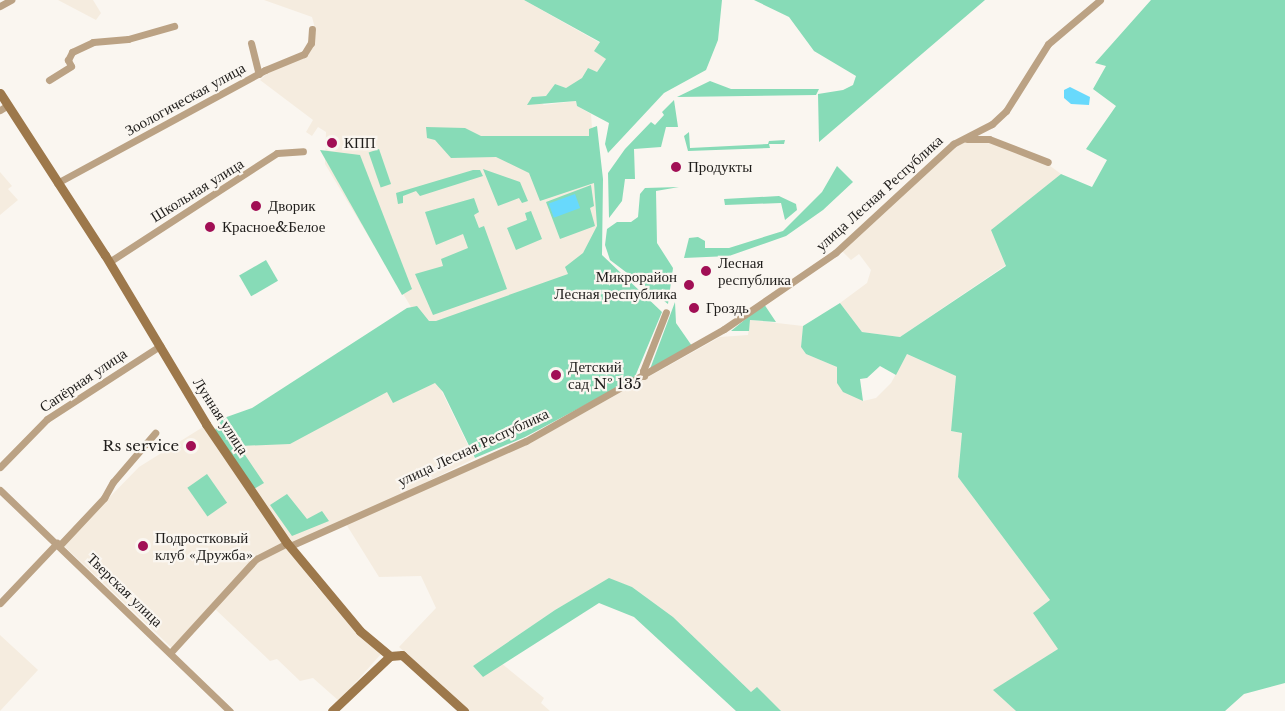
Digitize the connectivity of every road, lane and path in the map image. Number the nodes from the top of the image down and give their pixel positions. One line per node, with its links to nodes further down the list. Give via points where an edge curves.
1 (11, 0): 3 (street)
2 (1100, 0): 11 (street, улица Лесная Республика, via 1048,44 1006,111 992,124)
3 (0, 6)
4 (174, 26): 8 (street, via 128,39 93,42 72,52 68,60 71,66)
5 (312, 29): 7 (street, Зоологическая улица, via 312,43 303,54)
6 (251, 43): 7 (street)
7 (259, 74): 14 (street, Зоологическая улица)
8 (49, 80)
9 (0, 93): 10 (street, Лунная улица)
10 (4, 108): 14 (street, Лунная улица)
11 (961, 139): 13 (street, via 988,140); 18 (street, улица Лесная Республика, via 835,253 724,329)
12 (303, 151): 15 (street, Школьная улица, via 277,153)
13 (1048, 162)
14 (57, 183): 15 (street, Лунная улица)
15 (109, 262): 17 (street, Лунная улица)
16 (666, 312): 18 (street)
17 (160, 346): 20 (street, Сапёрная улица, via 47,419); 22 (street, Лунная улица, via 206,424)
18 (644, 376): 22 (street, улица Лесная Республика, via 526,441)
19 (155, 433): 23 (street, via 104,498)
20 (0, 467)
21 (0, 490): 23 (street, Тверская улица)
22 (288, 544): 25 (street, улица Лесная Республика, via 256,559); 26 (street, Лунная улица, via 360,631)
23 (58, 545): 24 (street); 25 (street, Тверская улица)
24 (0, 603)
25 (171, 652): 27 (street, Тверская улица)
26 (390, 656): 28 (street); 29 (street, Лунная улица, via 402,655)
27 (230, 711)
28 (332, 711)
29 (464, 711)

